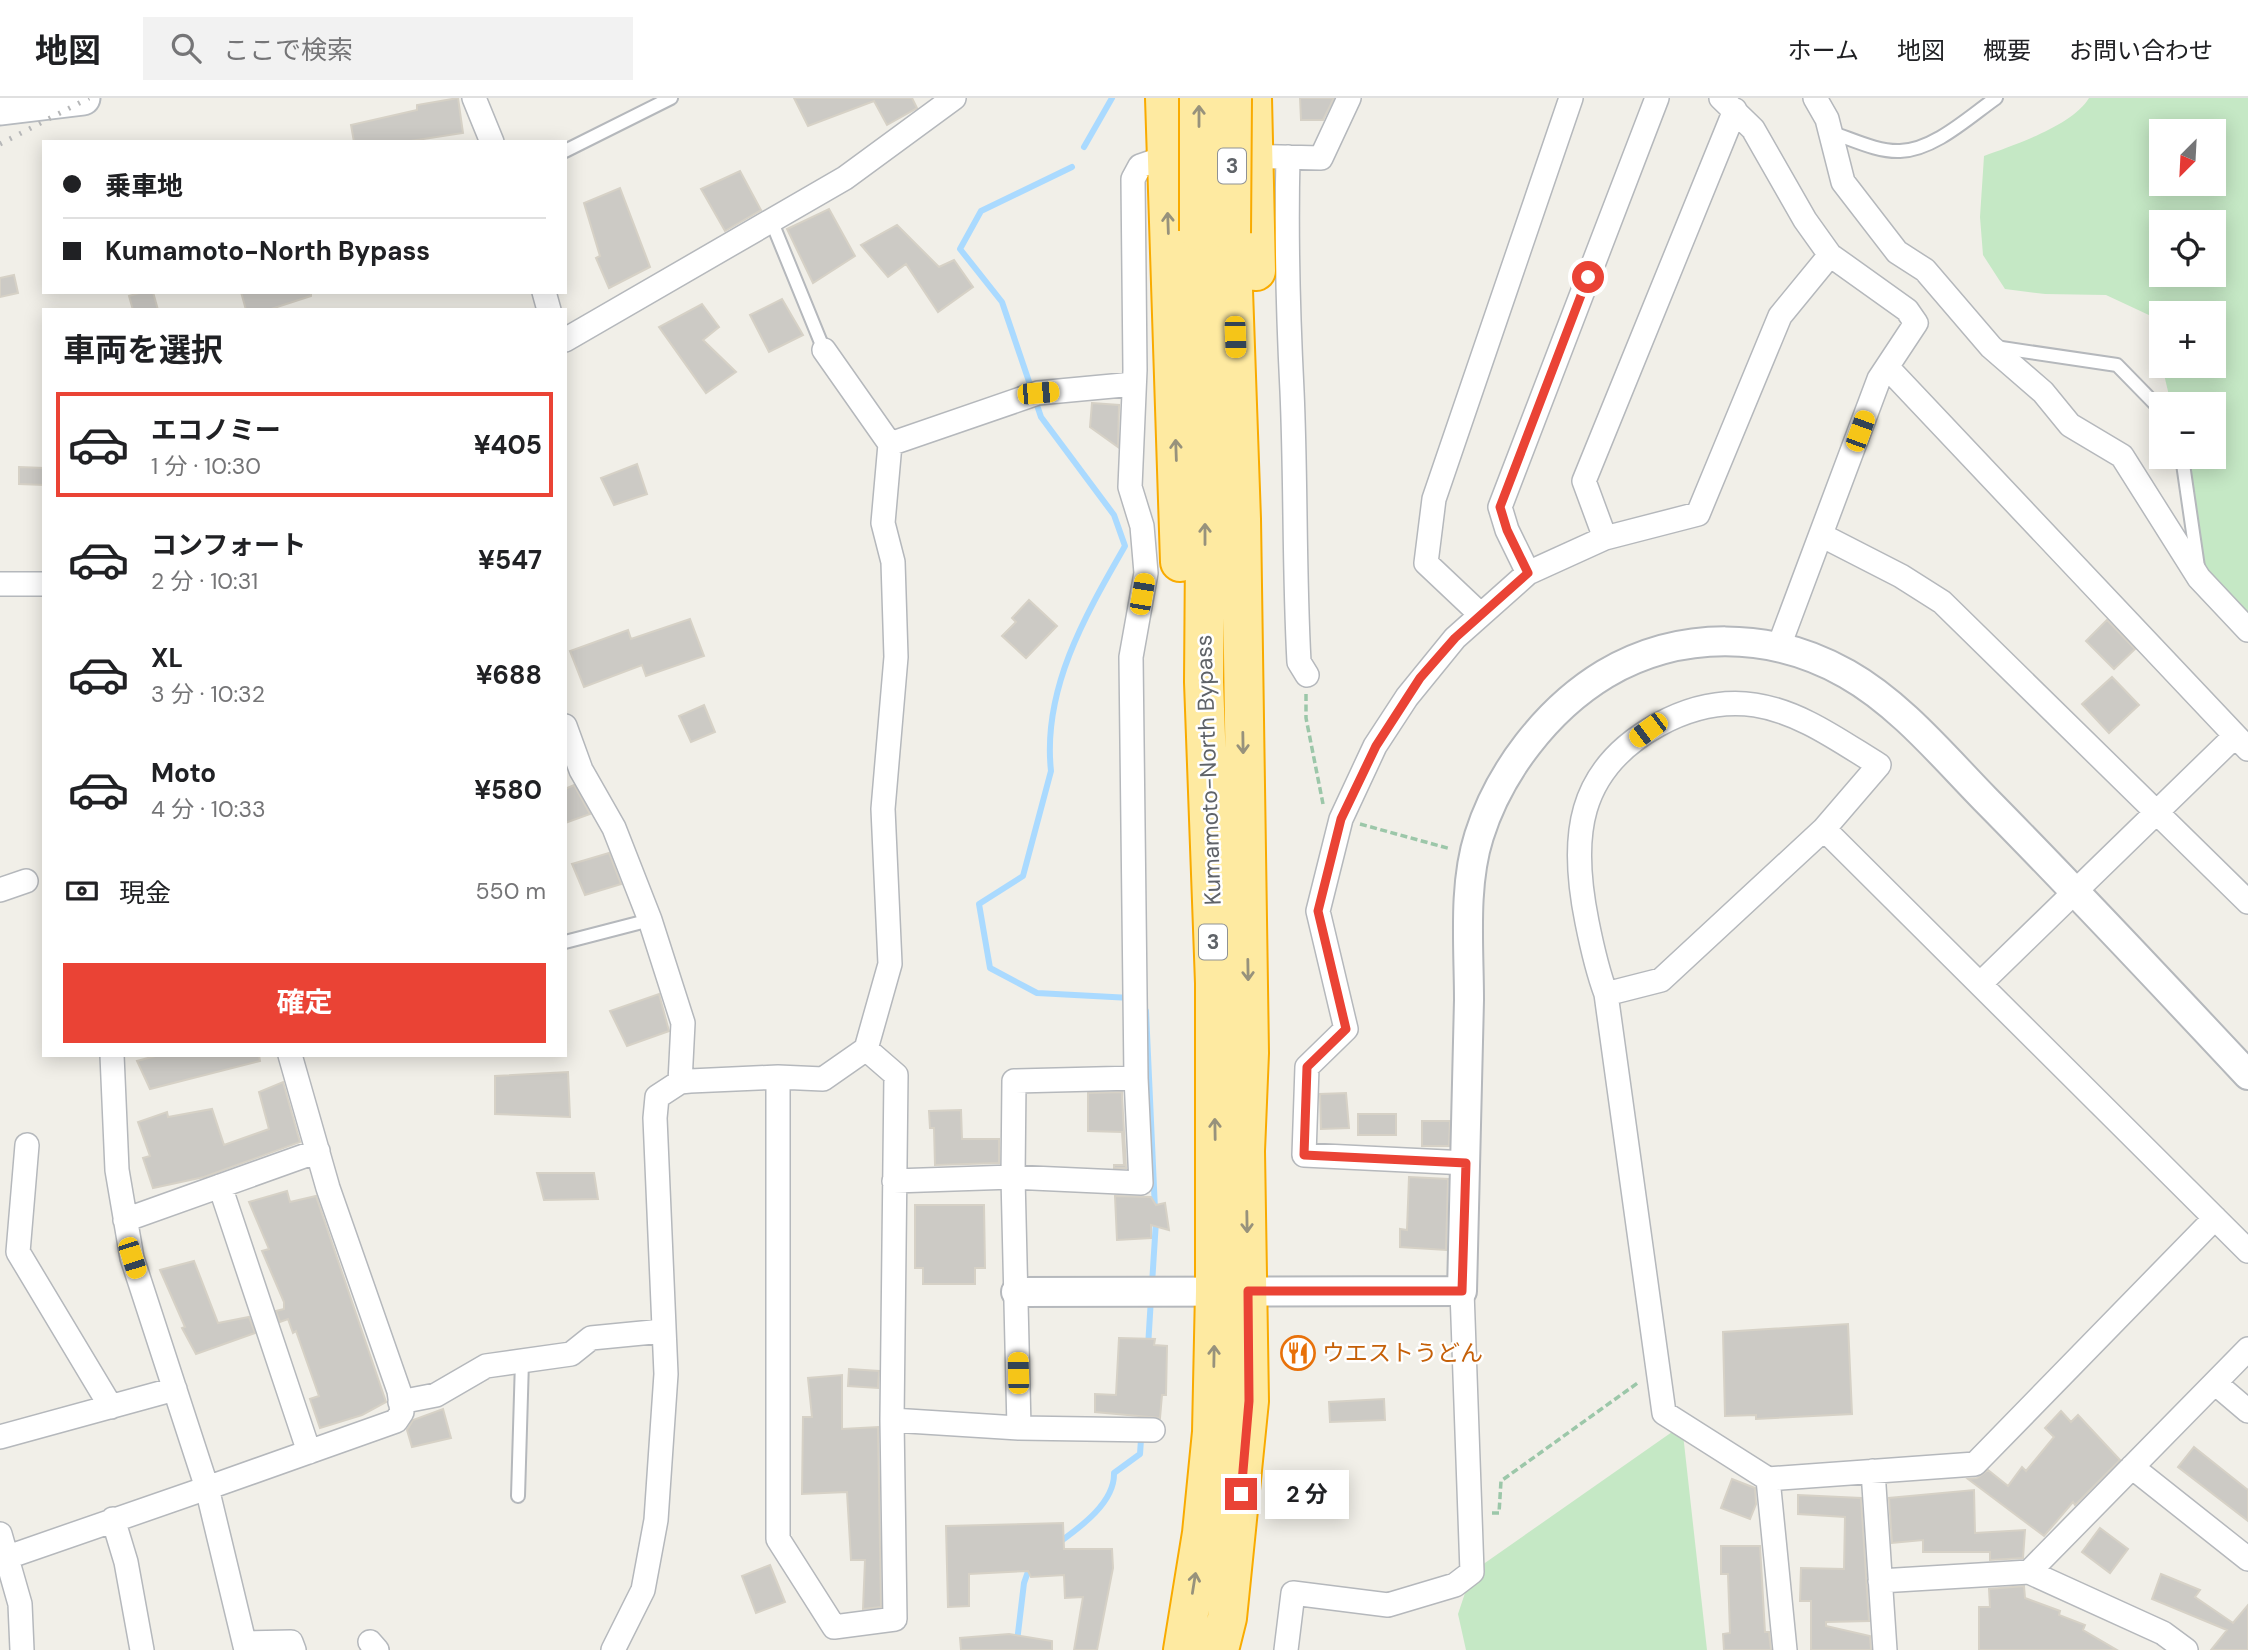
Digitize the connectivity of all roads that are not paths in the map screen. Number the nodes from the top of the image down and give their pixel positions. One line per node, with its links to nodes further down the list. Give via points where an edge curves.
1 (83, 98): 15 (main road)
2 (474, 98): 17 (street)
3 (671, 98): 18 (lane)
4 (954, 98): 21 (street, via 845,178)
5 (1165, 98): 20 (highway)
6 (1199, 98): 22 (highway, Kumamoto-North Bypass / 3, one-way to 6, bridge)
7 (1232, 98): 22 (highway, Kumamoto-North Bypass / 3, bridge)
8 (1252, 98): 19 (highway)
9 (1349, 98): 19 (street, via 1321,158)
10 (1571, 98): 38 (street, via 1434,499 1426,563)
11 (1657, 98): 34 (street, via 1500,507)
12 (1815, 98): 16 (street)
13 (1996, 98): 16 (lane, via 1932,141 1902,151)
14 (1728, 104): 23 (street, via 1754,129); 33 (street, via 1584,481)
15 (0, 108)
16 (1830, 132): 25 (street, via 1843,182 1897,251 1925,270)
17 (491, 140)
18 (567, 150)
19 (1271, 156): 20 (street); 41 (street, via 1286,267 1294,571 1299,662); 42 (highway, via 1258,383 1256,598)
20 (1166, 157): 28 (street, via 1140,166 1133,179); 61 (highway, one-way to 20, via 1188,913)
21 (771, 220): 24 (street); 26 (lane)
22 (1215, 232): 42 (highway, Kumamoto-North Bypass / 3, via 1241,519); 61 (highway, Kumamoto-North Bypass / 3, one-way to 22, via 1204,682 1205,411)
23 (1830, 255): 27 (street, via 1907,310 1916,323); 33 (street, via 1780,316 1698,514)
24 (567, 339)
25 (1991, 347): 29 (lane, via 2117,365); 35 (street, via 2043,392 2070,425 2122,456)
26 (824, 350): 30 (street)
27 (1887, 368): 32 (street); 44 (street)
28 (1134, 384): 30 (street, via 1038,393); 60 (street, via 1130,487 1142,526 1146,573 1130,657)
29 (2149, 398)
30 (890, 444): 55 (street, via 883,523 893,562 896,657 883,809 890,964)
31 (2184, 469): 35 (lane)
32 (1821, 535): 40 (street); 45 (street, via 1942,602)
33 (1605, 538): 34 (street)
34 (1528, 573): 38 (street)
35 (2199, 579): 39 (street)
36 (0, 584): 37 (street)
37 (42, 584)
38 (1480, 614): 65 (street, via 1406,697 1371,754 1341,819 1318,911 1346,1029 1307,1067 1304,1155)
39 (2248, 630)
40 (1779, 646): 49 (street, via 1848,675 1901,715); 65 (street, via 1715,640 1649,653 1595,680 1566,703 1525,749 1491,806 1474,855)
41 (1307, 675)
42 (1243, 690): 72 (highway, Kumamoto-North Bypass / 3, one-way to 72, via 1249,1053)
43 (567, 732): 51 (street, via 581,770 614,828)
44 (2241, 742): 45 (street)
45 (2156, 812): 49 (street); 50 (street)
46 (1824, 829): 53 (street); 54 (street, via 1661,979); 54 (street, via 1880,765 1807,722 1757,705 1707,705 1673,716 1627,747 1587,798 1578,837 1580,890 1595,967)
47 (26, 881): 48 (street)
48 (0, 890)
49 (2076, 891): 53 (street); 58 (street)
50 (2248, 902)
51 (649, 920): 52 (lane); 62 (street, via 683,1023)
52 (567, 941)
53 (1980, 984): 69 (street)
54 (1606, 994): 90 (street, via 1664,1413)
55 (866, 1049): 59 (street, via 824,1079); 67 (street, via 897,1075)
56 (112, 1057): 70 (street, via 117,1170)
57 (291, 1057): 64 (street)
58 (2248, 1075)
59 (778, 1077): 62 (street); 83 (street, via 778,1539 834,1627 895,1619)
60 (1136, 1079): 66 (street, via 1014,1081); 66 (street, via 1141,1183)
61 (1214, 1080): 72 (highway, Kumamoto-North Bypass / 3, one-way to 61)
62 (680, 1082): 75 (street, via 657,1097 655,1118)
63 (27, 1145): 81 (street, via 18,1252)
64 (318, 1152): 68 (street); 80 (street)
65 (1466, 1163): 73 (street)
66 (1013, 1177): 67 (street); 74 (street)
67 (894, 1181): 83 (street)
68 (220, 1186): 70 (street); 87 (street)
69 (2215, 1218): 71 (street); 89 (street, via 1975,1464)
70 (125, 1220): 79 (street, via 132,1258)
71 (2248, 1251)
72 (1231, 1291): 73 (street); 74 (street); 104 (highway, Kumamoto-North Bypass / 3, one-way to 72); 105 (highway, Kumamoto-North Bypass / 3, via 1249,1401 1227,1618)
73 (1462, 1291): 106 (street, via 1472,1572 1455,1585 1388,1605 1293,1593)
74 (1016, 1292): 84 (street)
75 (663, 1331): 77 (street, via 591,1338 571,1354); 103 (street, via 666,1374 656,1520 643,1590)
76 (2248, 1349): 78 (street)
77 (522, 1361): 80 (street, via 486,1366 436,1395); 92 (lane)
78 (2215, 1383): 82 (street); 88 (street)
79 (175, 1390): 81 (street); 91 (street)
80 (400, 1402): 87 (street, via 398,1419)
81 (111, 1406): 86 (street)
82 (2248, 1411)
83 (892, 1420): 84 (street)
84 (1020, 1428): 85 (street)
85 (1153, 1430)
86 (0, 1437)
87 (309, 1452): 91 (street)
88 (2132, 1467): 96 (street); 97 (street)
89 (1873, 1471): 90 (street); 98 (street)
90 (1768, 1479): 107 (street)
91 (208, 1488): 93 (street); 99 (street)
92 (518, 1496)
93 (113, 1520): 95 (street); 101 (street, via 126,1562)
94 (0, 1534): 95 (street)
95 (8, 1558): 100 (street, via 20,1604)
96 (2248, 1559)
97 (2029, 1572): 98 (street); 109 (street, via 2163,1633)
98 (1880, 1581): 108 (street)
99 (246, 1646): 102 (street, via 290,1643)
100 (22, 1650)
101 (142, 1650)
102 (294, 1650)
103 (613, 1650)
104 (1183, 1650)
105 (1219, 1650)
106 (1286, 1650)
107 (1785, 1650)
108 (1885, 1650)
109 (2186, 1650)

